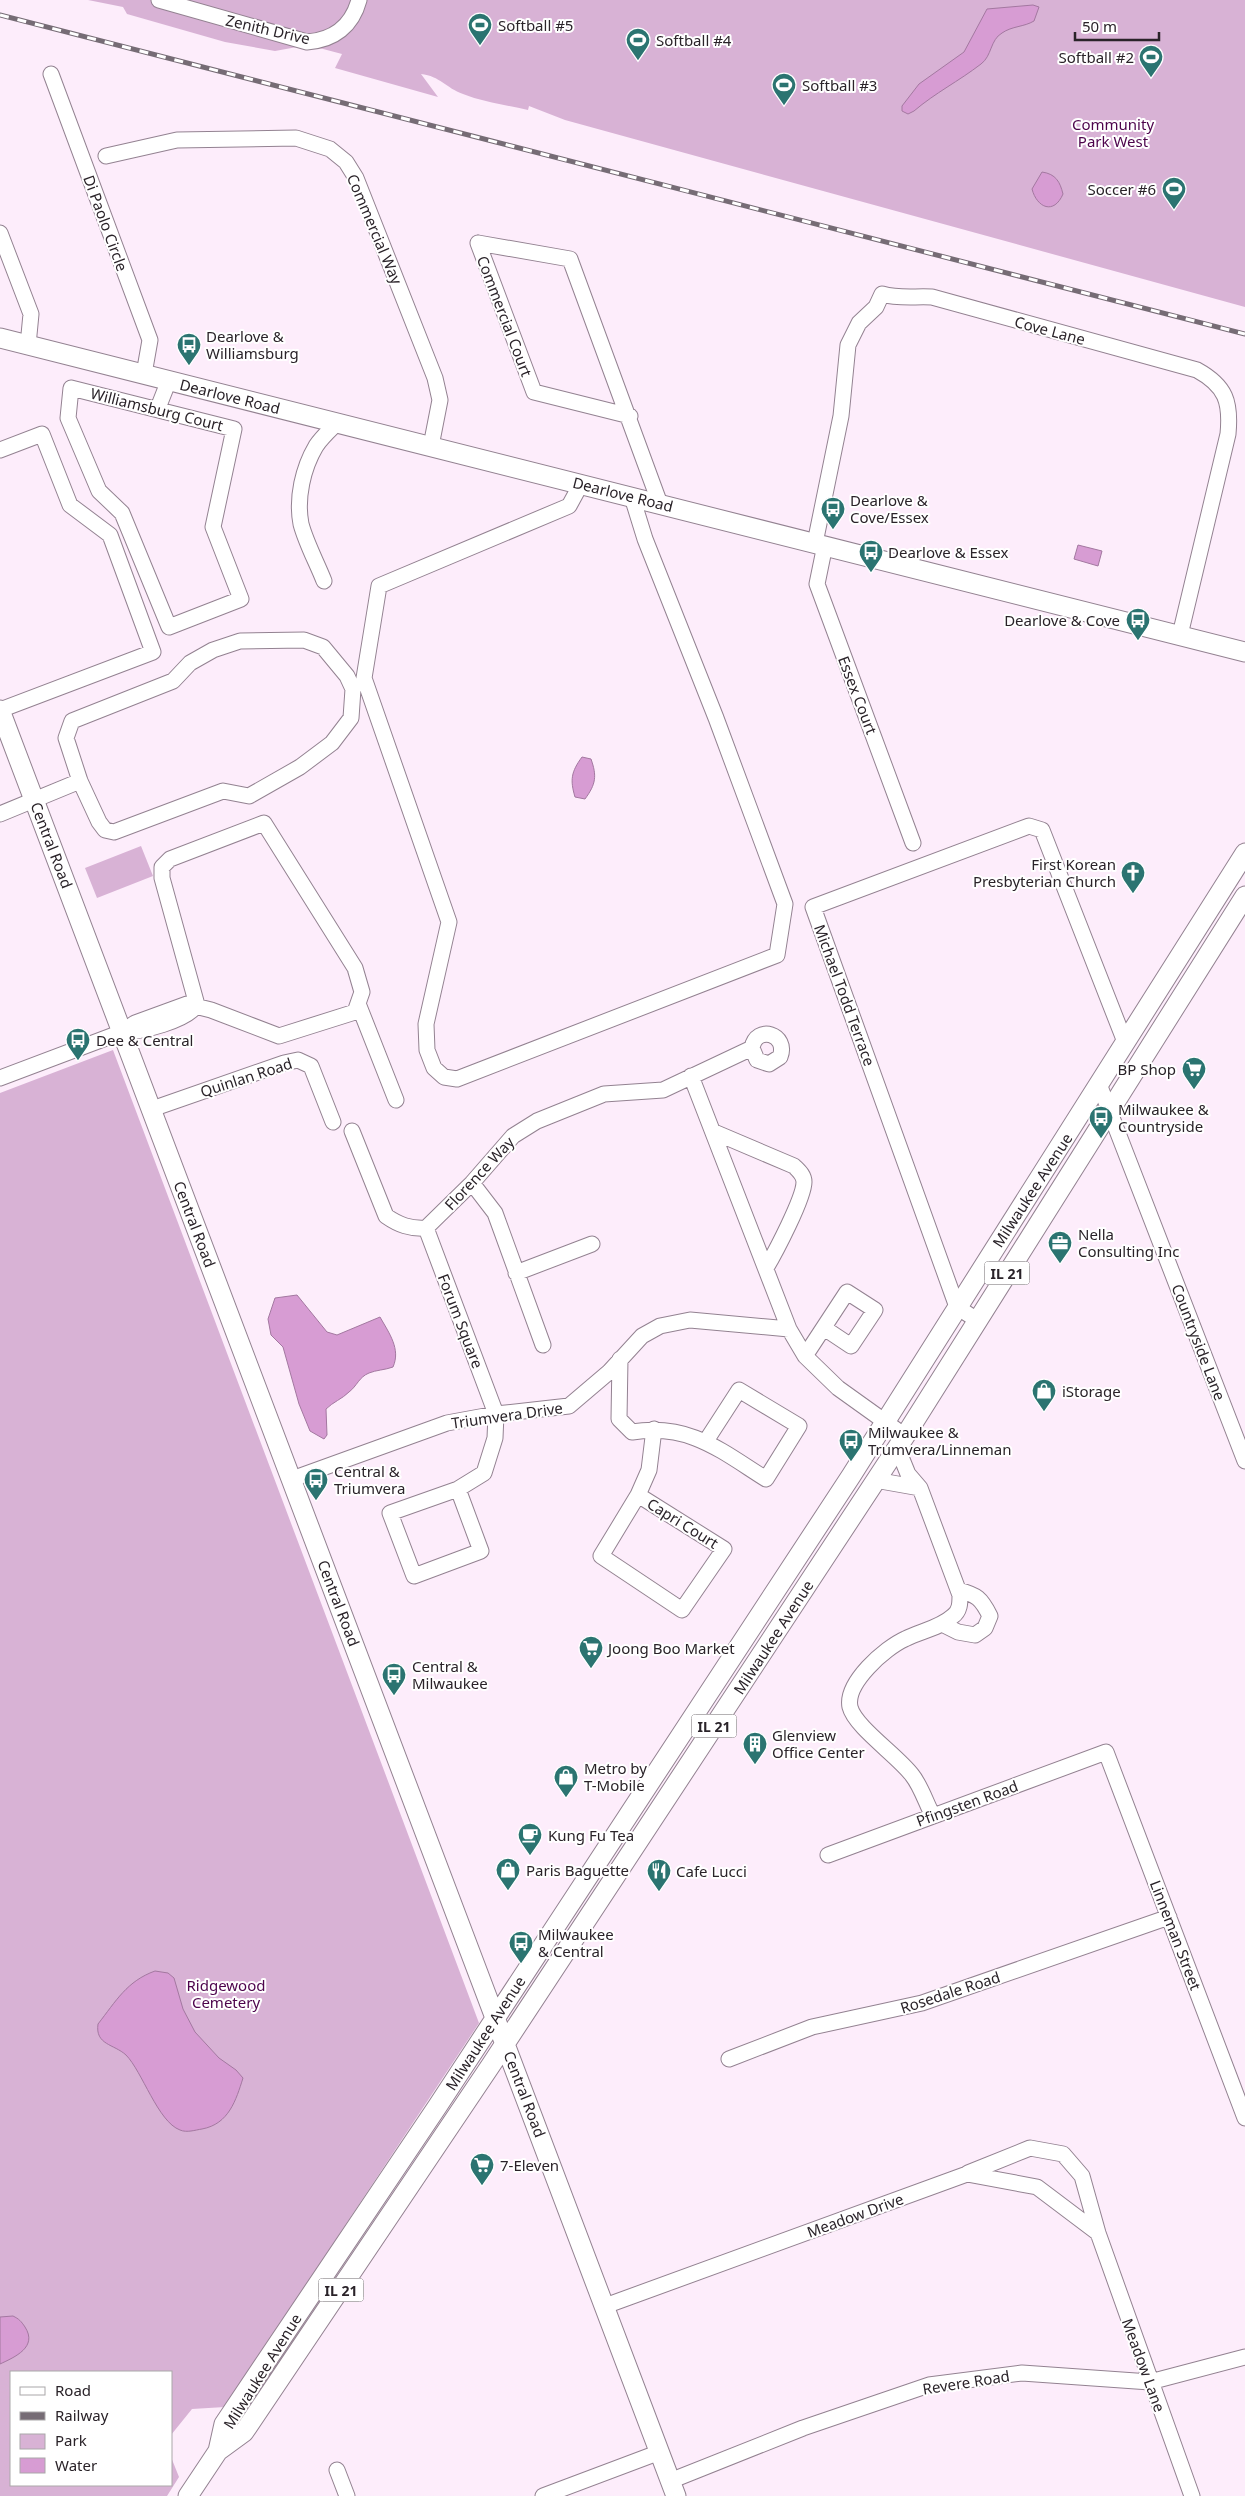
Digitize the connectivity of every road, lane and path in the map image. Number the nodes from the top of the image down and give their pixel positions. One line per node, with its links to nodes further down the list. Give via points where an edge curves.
1 (159, 0): 2 (street, Zenith Drive, via 307,42 320,41 343,29 350,22)
2 (359, 0)
3 (51, 74): 8 (street, Di Paolo Circle, via 150,340)
4 (106, 156): 13 (street, Commercial Way, via 176,140 296,138 330,149 346,162 356,178 435,378 440,400)
5 (0, 233): 7 (street, via 31,314)
6 (0, 338): 7 (main road, Dearlove Road)
7 (28, 345): 8 (main road, Dearlove Road)
8 (144, 374): 9 (main road, Dearlove Road)
9 (169, 380): 10 (street); 12 (main road, Dearlove Road)
10 (158, 408): 10 (street, Williamsburg Court, via 72,388 68,418 99,491 122,513 169,627 241,598 213,527 234,429)
11 (630, 416): 11 (street, Commercial Court, via 570,259 478,243 534,392); 17 (street)
12 (337, 423): 13 (main road, Dearlove Road); 19 (street, via 317,445 302,482 302,525)
13 (431, 446): 15 (main road, Dearlove Road)
14 (0, 450): 22 (street, via 42,434 70,505 110,535 153,652)
15 (581, 484): 16 (main road, Dearlove Road); 16 (street, via 569,506 379,586 364,678 449,922 426,1024 427,1050 434,1068 444,1077 457,1079 776,954 785,904 645,539)
16 (632, 497): 17 (main road, Dearlove Road)
17 (660, 504): 18 (main road, Dearlove Road)
18 (820, 544): 20 (main road, Dearlove Road); 20 (street, Cove Lane, via 852,334 876,308 882,294 896,298 932,297 1198,370 1221,388 1229,406 1228,434); 26 (street, Essex Court, via 817,584)
19 (324, 582)
20 (1180, 635): 21 (main road, Dearlove Road)
21 (1245, 652)
22 (0, 710): 24 (main road, Central Road)
23 (80, 781): 23 (street, via 66,738 72,721 173,681 190,663 212,650 240,641 304,640 323,647 354,689 350,718 332,742 300,767 249,796 223,791 114,832 105,830 99,822); 24 (street)
24 (35, 800): 25 (street); 31 (main road, Central Road)
25 (0, 814)
26 (913, 843)
27 (1245, 853): 32 (main road, Milwaukee Avenue / IL 21)
28 (1245, 896): 39 (main road, Milwaukee Avenue / IL 21)
29 (196, 1005): 30 (street, via 279,1036); 30 (street, via 162,878 162,867 170,859 264,823 355,968 362,992); 31 (street, via 187,1004)
30 (357, 1009): 37 (street)
31 (122, 1032): 35 (street); 38 (main road, Central Road)
32 (1125, 1042): 36 (main road, Milwaukee Avenue / IL 21); 48 (street, Michael Todd Terrace, via 1042,830 1029,826 813,907)
33 (752, 1048): 34 (street)
34 (691, 1076): 42 (street); 43 (street, Florence Way, via 663,1090 604,1094 537,1120 512,1136)
35 (0, 1078)
36 (1099, 1084): 39 (street, Countryside Lane); 48 (main road, Milwaukee Avenue / IL 21)
37 (396, 1100)
38 (152, 1108): 40 (street, Quinlan Road, via 298,1060 311,1066); 61 (main road, Central Road)
39 (1110, 1110): 49 (main road, Milwaukee Avenue / IL 21); 60 (street, Countryside Lane)
40 (333, 1122)
41 (352, 1131): 44 (street, via 386,1216 413,1229)
42 (714, 1132): 46 (street); 46 (street, via 794,1166 802,1174 804,1183 785,1234)
43 (472, 1183): 44 (street, Florence Way); 47 (street, via 495,1213)
44 (426, 1228): 55 (street, Forum Square)
45 (592, 1244): 47 (street)
46 (766, 1268): 51 (street)
47 (516, 1273): 52 (street)
48 (957, 1307): 49 (street); 56 (main road, Milwaukee Avenue / IL 21)
49 (978, 1320): 59 (main road, Milwaukee Avenue / IL 21)
50 (824, 1328): 53 (street)
51 (789, 1329): 53 (street); 54 (street, Triumvera Drive, via 690,1320 660,1326 642,1336)
52 (543, 1345)
53 (805, 1356): 56 (street, via 838,1388)
54 (620, 1359): 55 (street, Triumvera Drive, via 569,1406); 57 (street, via 619,1419 632,1432)
55 (496, 1414): 61 (street, Triumvera Drive, via 447,1423); 64 (street, via 495,1438 484,1473)
56 (884, 1422): 59 (street); 69 (main road, Milwaukee Avenue / IL 21)
57 (654, 1429): 58 (street); 65 (street, Capri Court, via 649,1470)
58 (706, 1441): 58 (street, via 766,1479 799,1426 739,1390)
59 (901, 1441): 62 (main road, Milwaukee Avenue / IL 21); 63 (street, via 908,1474)
60 (1245, 1461)
61 (292, 1479): 74 (main road, Central Road)
62 (875, 1480): 63 (street); 72 (main road, Milwaukee Avenue / IL 21)
63 (920, 1488): 66 (street)
64 (458, 1489): 64 (street, via 390,1513 414,1576 481,1551)
65 (638, 1495): 65 (street, Capri Court, via 724,1549 682,1610 601,1556)
66 (958, 1590): 67 (street, via 960,1606 955,1615); 67 (street, via 974,1594 984,1604 990,1616 985,1628 975,1635 958,1632)
67 (942, 1624): 70 (street, via 891,1647 862,1674 850,1693 850,1708 858,1721 912,1775)
68 (1106, 1752): 70 (street, Pfingsten Road); 73 (street, Linneman Street)
69 (660, 1767): 72 (main road, via 666,1779 665,1789 627,1847); 74 (main road, Milwaukee Avenue / IL 21)
70 (932, 1816): 71 (street, Pfingsten Road)
71 (828, 1855)
72 (622, 1866): 75 (main road, Milwaukee Avenue / IL 21)
73 (1169, 1917): 76 (street, Rosedale Road, via 922,2003 812,2028); 77 (street, Linneman Street)
74 (496, 2016): 75 (main road, Central Road); 83 (main road, Milwaukee Avenue / IL 21, via 224,2424)
75 (506, 2043): 80 (main road, Central Road); 83 (main road, Milwaukee Avenue / IL 21, via 244,2432)
76 (729, 2059)
77 (1245, 2118)
78 (967, 2174): 79 (street, via 1037,2187); 79 (street, Meadow Drive, via 1030,2148 1063,2154 1082,2176); 80 (street, Meadow Drive)
79 (1098, 2232): 82 (street, Meadow Lane)
80 (605, 2306): 84 (main road, Central Road)
81 (1245, 2357): 82 (street, Revere Road)
82 (1150, 2382): 86 (street, Revere Road, via 1022,2373 929,2384 804,2428); 91 (street, Meadow Lane)
83 (218, 2451): 88 (main road)
84 (660, 2452): 86 (main road, Central Road); 87 (street)
85 (337, 2470): 89 (street)
86 (673, 2488)
87 (564, 2492): 90 (street)
88 (188, 2496)
89 (347, 2496)
90 (543, 2496)
91 (1192, 2496)

